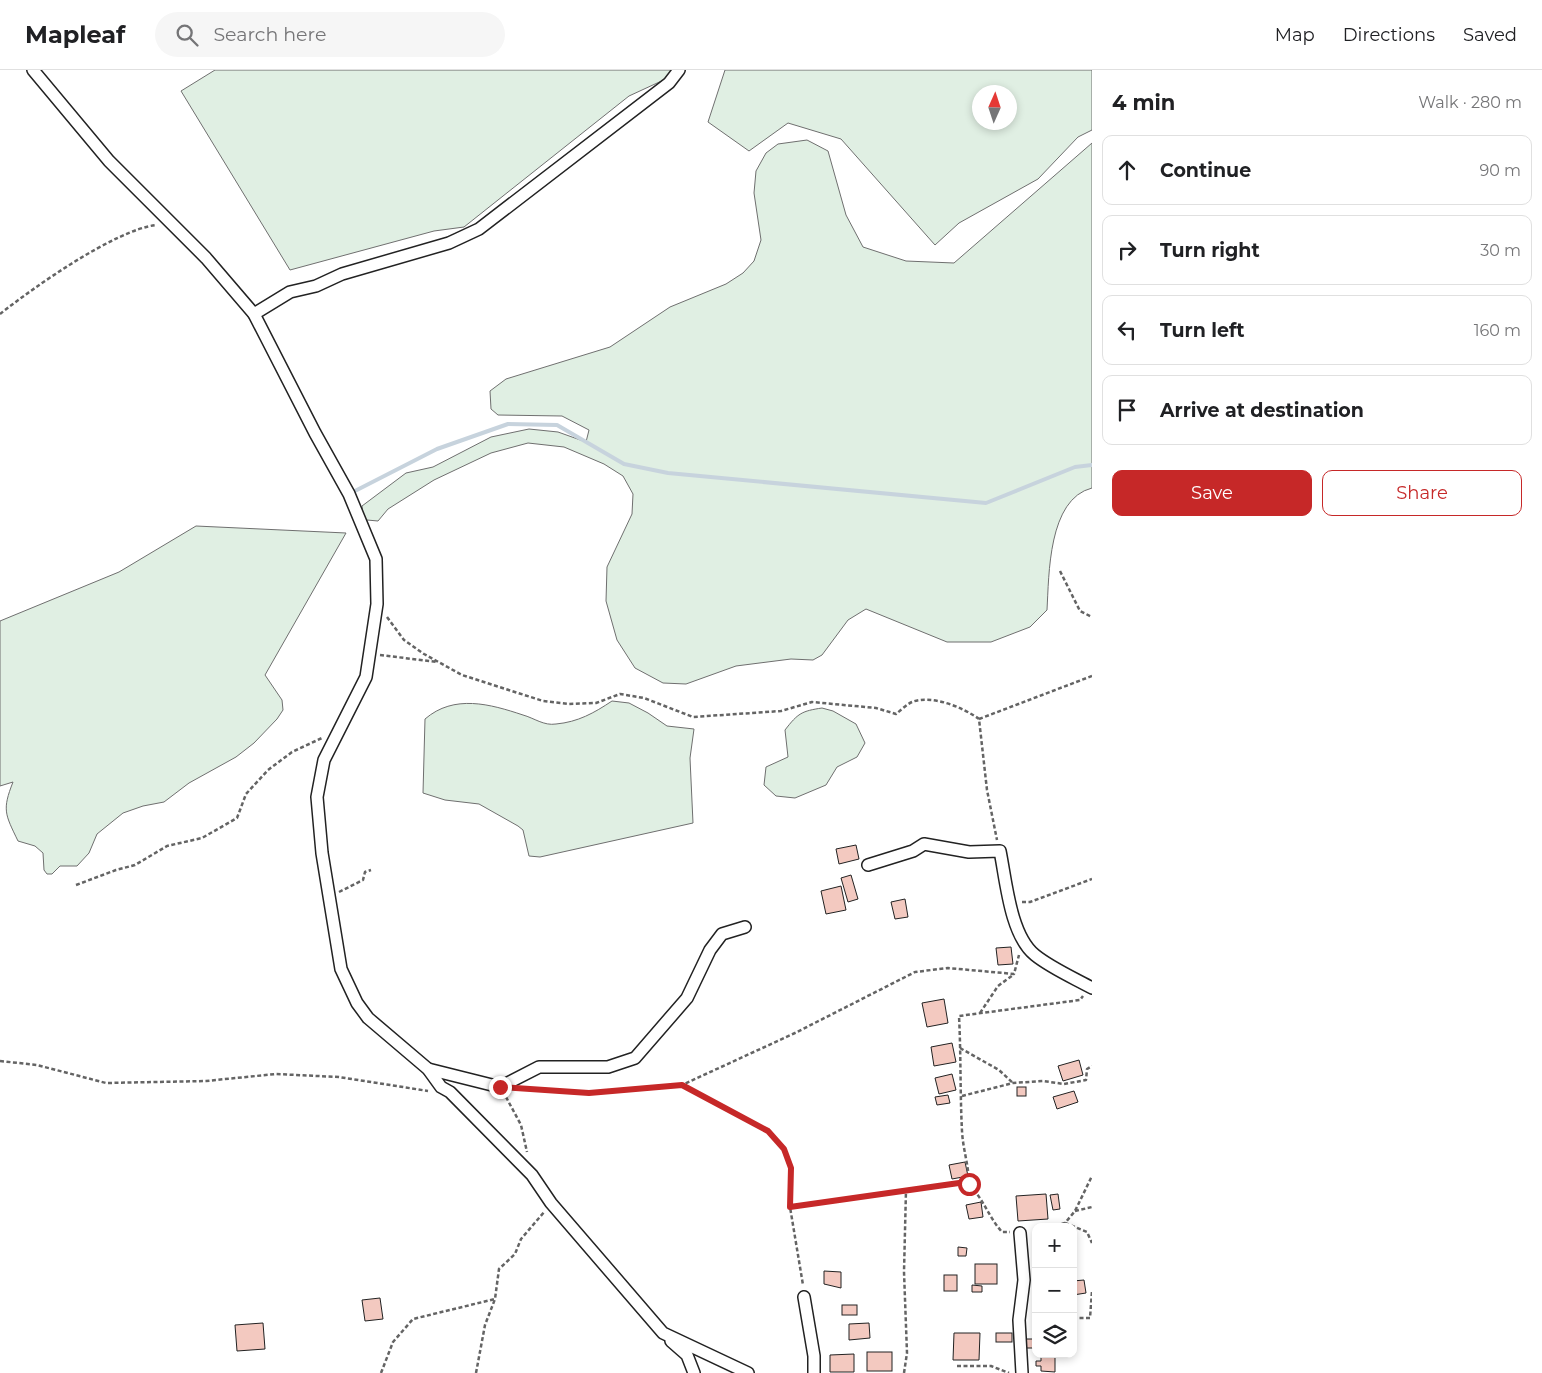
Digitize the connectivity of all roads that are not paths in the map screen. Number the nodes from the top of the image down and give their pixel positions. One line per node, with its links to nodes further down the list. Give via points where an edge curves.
1 (33, 70): 3 (street, via 109,161 174,223)
2 (679, 70): 3 (street, via 669,83 479,229 449,243 290,292)
3 (254, 314): 7 (street, via 349,494 376,559 377,604 366,676 324,760 317,797 322,853 341,969 357,1003 368,1018)
4 (868, 865): 6 (street, via 913,851 924,844 969,852 1000,851 1012,911 1022,939 1034,955)
5 (745, 927): 7 (street, via 722,934 710,950 687,998 635,1058 608,1067 539,1068 500,1087)
6 (1090, 987)
7 (428, 1068): 10 (street, via 441,1088 450,1092 532,1175 551,1204)
8 (1020, 1233): 14 (street, via 1024,1280 1019,1320)
9 (804, 1297): 13 (street)
10 (662, 1333): 11 (street, via 688,1356); 12 (street)
11 (694, 1373)
12 (748, 1373)
13 (814, 1373)
14 (1022, 1373)

